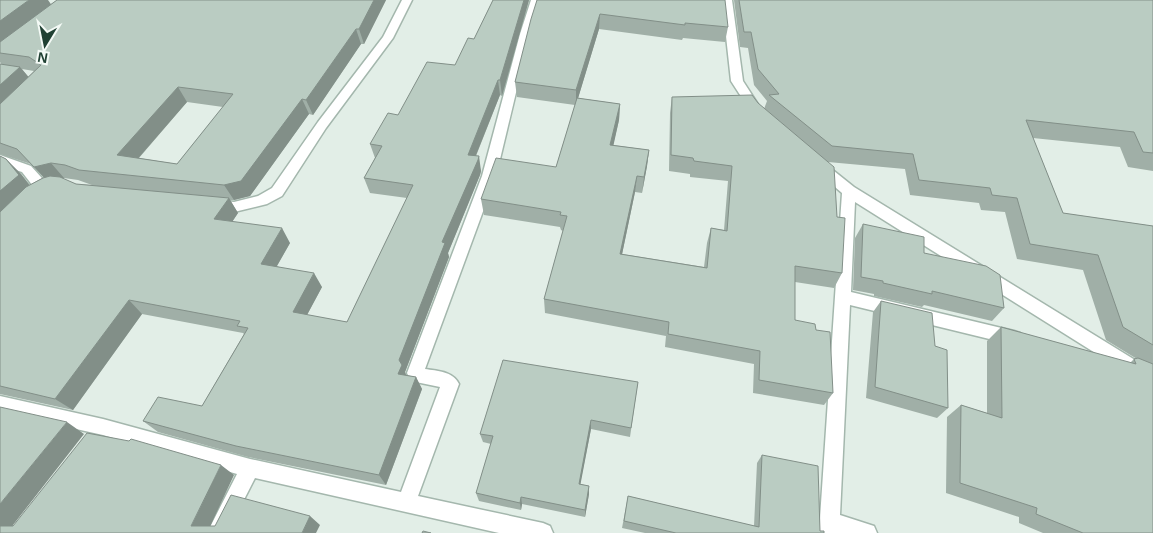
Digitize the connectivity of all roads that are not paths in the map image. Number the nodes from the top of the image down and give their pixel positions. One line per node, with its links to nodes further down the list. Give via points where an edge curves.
1 (407, 0): 9 (street, via 388,38 322,125 277,192 262,200 234,207)
2 (536, 0): 19 (street, via 489,176 415,373 450,384)
3 (727, 0): 4 (street, via 736,80)
4 (766, 122)
5 (811, 159): 7 (street)
6 (0, 160): 8 (street, via 31,170 51,188)
7 (849, 191): 10 (street); 13 (street)
8 (34, 200)
9 (198, 204)
10 (843, 297): 11 (street); 20 (street)
11 (1025, 341)
12 (1082, 355): 13 (street)
13 (1130, 366): 14 (street)
14 (1153, 374)
15 (0, 404): 16 (street)
16 (103, 427): 17 (street); 18 (street)
17 (91, 442)
18 (250, 468): 19 (street); 21 (street)
19 (406, 504): 22 (street)
20 (829, 527): 23 (street)
21 (217, 533)
22 (542, 533)
23 (867, 533)

